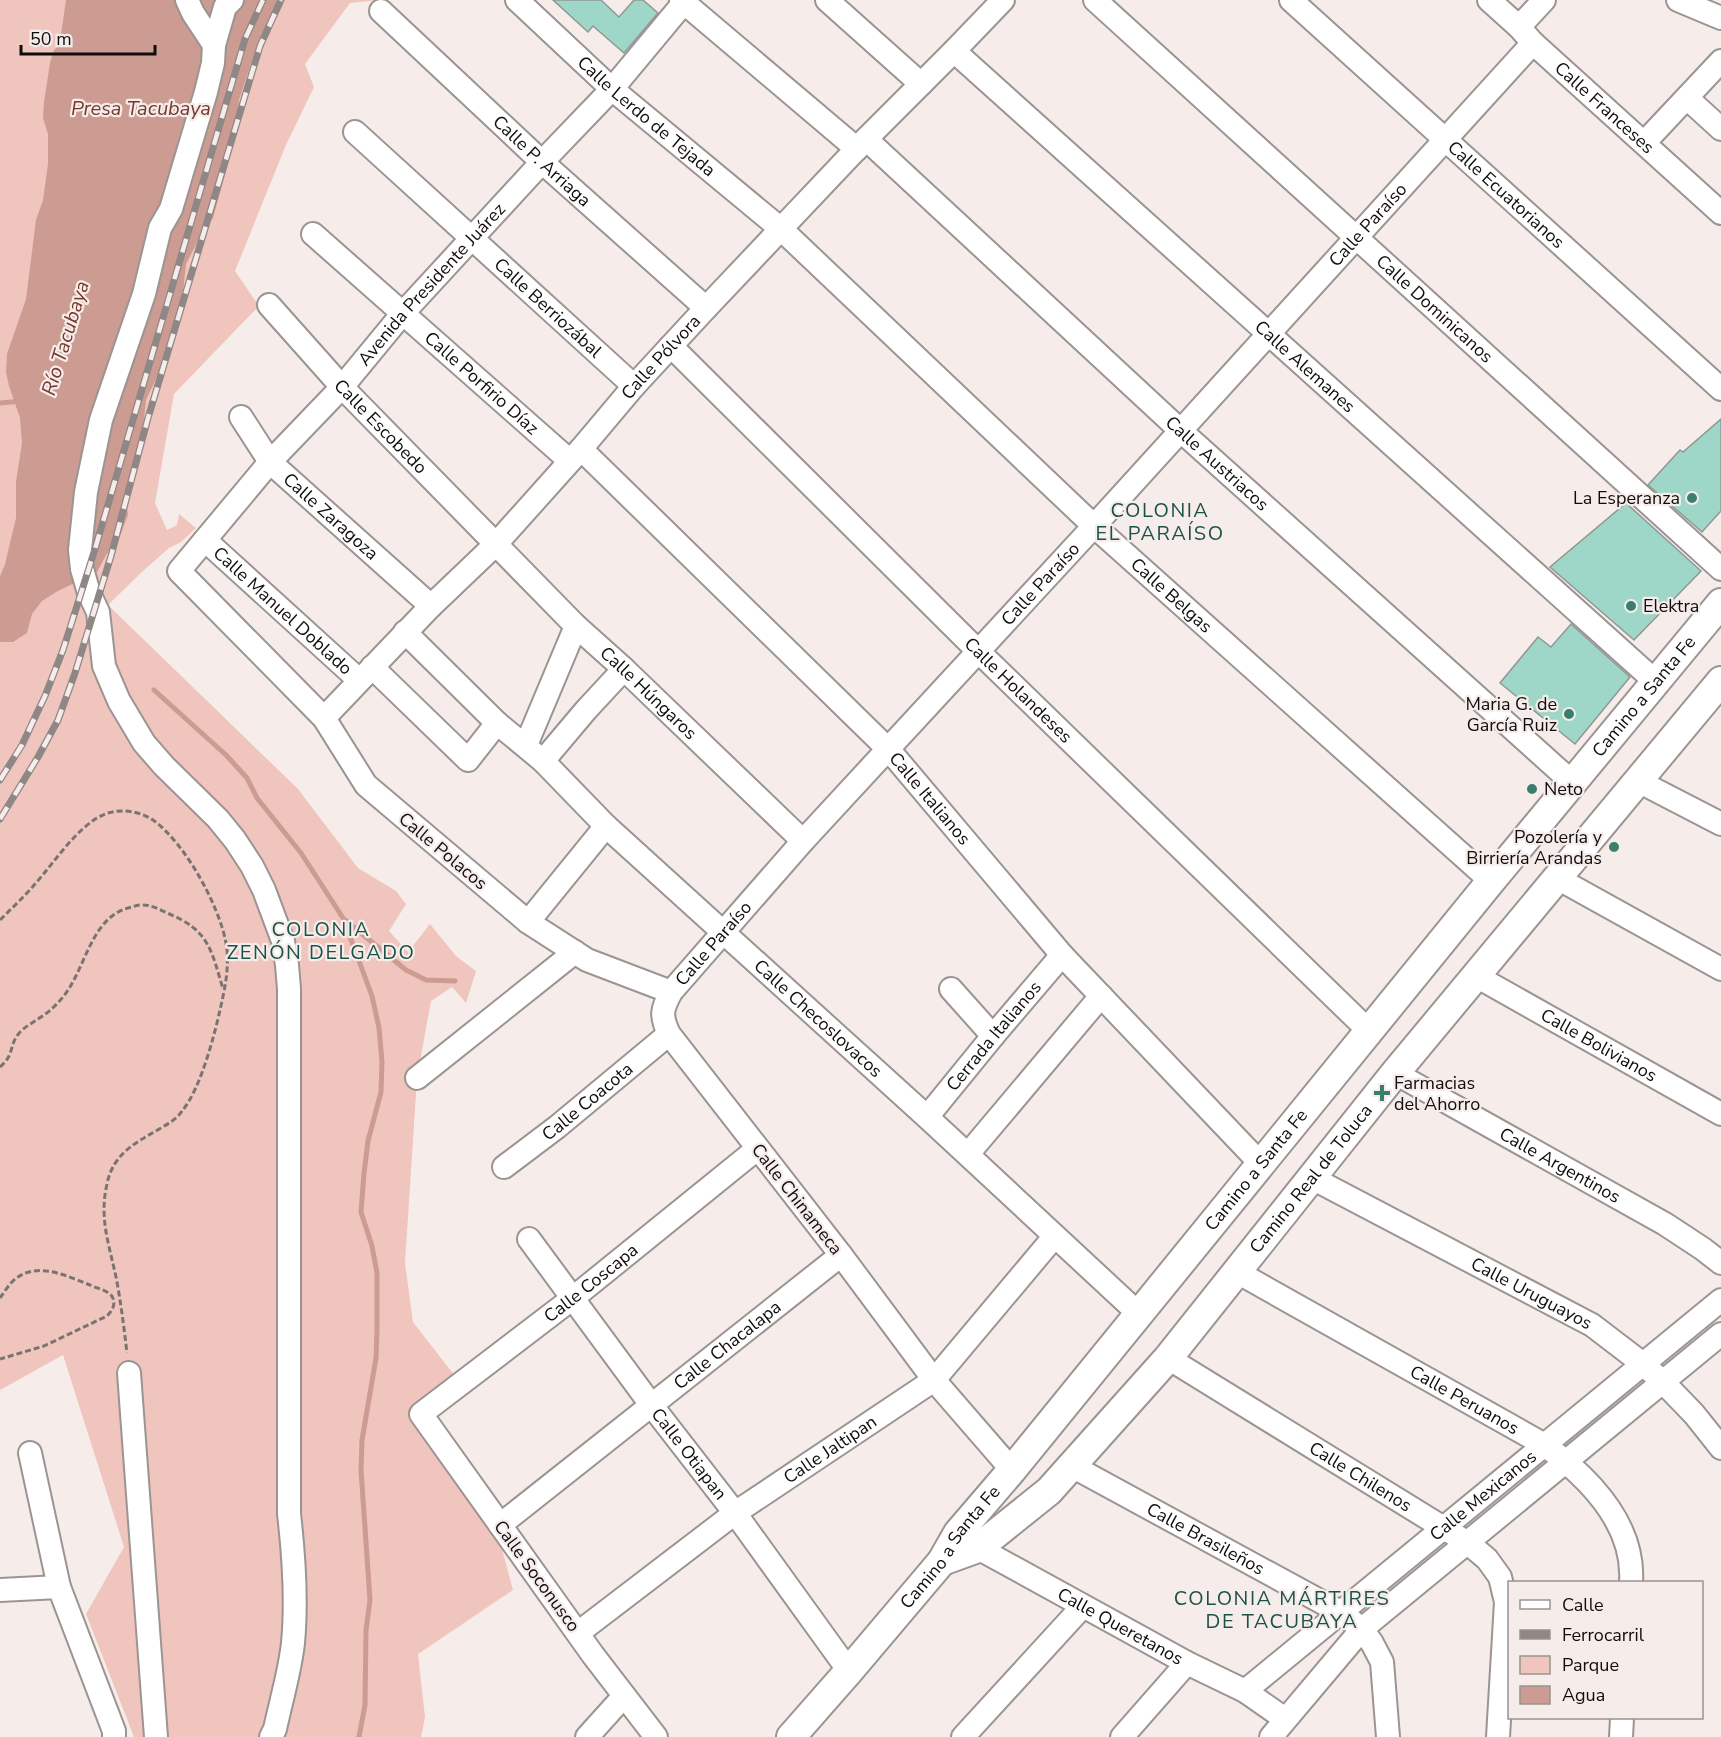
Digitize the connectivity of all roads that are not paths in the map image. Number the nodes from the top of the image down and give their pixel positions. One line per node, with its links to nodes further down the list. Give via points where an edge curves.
1 (187, 0): 15 (street)
2 (232, 0): 15 (street, via 225,7)
3 (516, 0): 19 (street, Calle Lerdo de Tejada)
4 (827, 0): 18 (street)
5 (1095, 0): 30 (street, Calle Dominicanos)
6 (1291, 0): 23 (street, Calle Ecuatorianos)
7 (1489, 0): 14 (street, Calle Franceses)
8 (1544, 0): 14 (street, Calle Paraíso)
9 (1678, 0): 13 (street)
10 (684, 1): 19 (street, Avenida Presidente Juárez); 25 (street, Calle Austriacos)
11 (992, 4): 16 (street, Calle Pólvora)
12 (381, 12): 26 (street, Calle P. Arriaga)
13 (1721, 18)
14 (1526, 35): 23 (street, Calle Paraíso); 24 (street, Calle Franceses)
15 (214, 45): 134 (street, via 206,92 171,209 160,228 144,294 101,420 86,492 80,550 82,569 98,612 105,666 119,701 144,742 218,819 252,866 278,925 287,964 289,1514 295,1602 293,1644)
16 (954, 51): 18 (street, Calle Pólvora); 35 (street, Calle Alemanes)
17 (1721, 61): 20 (street)
18 (921, 84): 25 (street, Calle Pólvora)
19 (612, 88): 26 (street, Avenida Presidente Juárez); 28 (street, Calle Lerdo de Tejada)
20 (1687, 98): 21 (street); 24 (street)
21 (1721, 129)
22 (355, 132): 31 (street, Calle Berriozábal)
23 (1446, 140): 30 (street, Calle Paraíso); 39 (street, Calle Ecuatorianos)
24 (1644, 143): 27 (street, Calle Franceses)
25 (862, 144): 28 (street, Calle Pólvora); 41 (street, Calle Austriacos)
26 (542, 162): 31 (street, Avenida Presidente Juárez); 33 (street, Calle P. Arriaga)
27 (1721, 213)
28 (781, 229): 33 (street, Calle Pólvora); 44 (street, Calle Belgas)
29 (313, 234): 34 (street, Calle Porfirio Díaz)
30 (1355, 238): 35 (street, Calle Paraíso); 47 (street, Calle Dominicanos)
31 (472, 239): 34 (street, Avenida Presidente Juárez); 37 (street, Calle Berriozábal)
32 (269, 305): 38 (street, Calle Escobedo)
33 (705, 308): 36 (street, Calle Pólvora)
34 (403, 313): 38 (street, Avenida Presidente Juárez); 42 (street, Calle Porfirio Díaz)
35 (1268, 334): 41 (street, Calle Paraíso); 57 (street, Calle Alemanes)
36 (671, 346): 37 (street, Calle Pólvora); 53 (street, Calle Holandeses)
37 (634, 386): 42 (street, Calle Pólvora)
38 (342, 387): 43 (street, Avenida Presidente Juárez); 46 (street, Calle Escobedo)
39 (1721, 389)
40 (241, 417): 43 (street, Calle Zaragoza)
41 (1181, 431): 44 (street, Calle Paraíso); 64 (street, Calle Austriacos)
42 (576, 455): 46 (street, Calle Pólvora); 61 (street, Calle Italianos)
43 (270, 462): 45 (street, Avenida Presidente Juárez); 50 (street, Calle Zaragoza)
44 (1094, 526): 53 (street, Calle Paraíso); 69 (street, Calle Belgas)
45 (205, 540): 48 (street, Avenida Presidente Juárez); 55 (street, Calle Manuel Doblado)
46 (496, 544): 50 (street, Calle Pólvora); 51 (street, Calle Húngaros)
47 (1721, 569)
48 (179, 571): 58 (street, Calle Polacos)
49 (1721, 603): 57 (main road, Camino a Santa Fe)
50 (431, 606): 52 (street, Calle Pólvora)
51 (576, 626): 54 (street, Calle Húngaros); 60 (street)
52 (405, 632): 55 (street, Calle Pólvora); 59 (street, Calle Checoslovacos)
53 (979, 652): 61 (street, Calle Paraíso); 79 (street, Calle Holandeses)
54 (624, 669): 62 (street); 67 (street, Calle Húngaros)
55 (365, 674): 58 (street, Calle Pólvora); 59 (street, Calle Manuel Doblado, via 468,760)
56 (1721, 681): 63 (main road, Camino Real de Toluca)
57 (1656, 682): 64 (main road, Camino a Santa Fe)
58 (324, 718): 70 (street, Calle Polacos, via 366,785)
59 (496, 723): 60 (street, Calle Checoslovacos)
60 (526, 745): 62 (street, Calle Checoslovacos)
61 (889, 750): 67 (street, Calle Paraíso); 72 (street, Calle Italianos)
62 (543, 761): 66 (street, Calle Checoslovacos)
63 (1638, 781): 65 (street); 68 (main road, Camino Real de Toluca)
64 (1572, 783): 69 (main road, Camino a Santa Fe)
65 (1721, 824)
66 (606, 826): 70 (street); 71 (street, Calle Checoslovacos)
67 (803, 842): 71 (street, Calle Paraíso)
68 (1557, 878): 74 (street); 75 (main road, Camino Real de Toluca)
69 (1491, 881): 79 (main road, Camino a Santa Fe)
70 (528, 922): 73 (street, Calle Polacos)
71 (723, 933): 77 (street, Calle Paraíso); 85 (street, Calle Checoslovacos)
72 (1062, 955): 78 (street, Calle Italianos); 81 (street, Cerrada Italianos)
73 (581, 956): 77 (street); 83 (street)
74 (1721, 969)
75 (1476, 976): 82 (main road, Camino Real de Toluca); 84 (street, Calle Bolivianos)
76 (951, 990): 81 (street)
77 (671, 992): 80 (street, Calle Chinameca, via 662,1007 663,1023)
78 (1101, 996): 87 (street); 88 (street, Calle Italianos)
79 (1369, 1031): 88 (main road, Camino a Santa Fe)
80 (669, 1034): 86 (street, Calle Chinameca); 89 (street, Calle Coacota)
81 (993, 1036): 85 (street, Cerrada Italianos)
82 (1395, 1073): 90 (main road, Camino Real de Toluca); 94 (street, Calle Argentinos, via 1665,1224)
83 (417, 1078)
84 (1721, 1114)
85 (927, 1117): 87 (street, Calle Checoslovacos)
86 (758, 1149): 93 (street, Calle Chinameca); 96 (street, Calle Coscapa)
87 (968, 1154): 91 (street, Calle Checoslovacos)
88 (1261, 1164): 98 (main road, Camino a Santa Fe)
89 (504, 1167)
90 (1312, 1178): 95 (main road, Camino Real de Toluca); 101 (street, Calle Uruguayos, via 1592,1325)
91 (1054, 1237): 98 (street, Calle Checoslovacos); 103 (street, Calle Jaltipan)
92 (529, 1239): 96 (street, Calle Otiapan)
93 (841, 1255): 103 (street, Calle Chinameca); 105 (street, Calle Chacalapa)
94 (1721, 1263)
95 (1237, 1272): 100 (main road, Camino Real de Toluca); 107 (street, Calle Peruanos)
96 (573, 1298): 105 (street, Calle Otiapan); 106 (street, Calle Coscapa)
97 (1721, 1300): 101 (street, Calle Mexicanos)
98 (1139, 1314): 112 (main road, Camino a Santa Fe)
99 (1721, 1334): 104 (street)
100 (1168, 1358): 111 (main road, Camino Real de Toluca); 115 (street, Calle Chilenos)
101 (1643, 1364): 104 (street, Calle Uruguayos); 107 (street, Calle Mexicanos)
102 (129, 1373): 133 (street)
103 (934, 1380): 112 (street, Calle Chinameca); 113 (street, Calle Jaltipan)
104 (1664, 1383): 108 (street, Calle Uruguayos); 110 (street)
105 (652, 1406): 113 (street, Calle Otiapan); 114 (street, Calle Chacalapa)
106 (421, 1414): 114 (street, Calle Soconusco)
107 (1543, 1444): 110 (street, Calle Peruanos); 115 (street, Calle Mexicanos)
108 (1721, 1448)
109 (30, 1453): 120 (street)
110 (1566, 1461): 117 (street); 119 (street, Calle Peruanos, via 1599,1494 1615,1520 1627,1547)
111 (1072, 1466): 116 (main road, Camino Real de Toluca, via 1042,1497); 123 (street, Calle Brasileños)
112 (1012, 1470): 116 (main road, Camino a Santa Fe)
113 (735, 1513): 125 (street, Calle Jaltipan); 127 (street, Calle Otiapan)
114 (500, 1525): 125 (street, Calle Soconusco)
115 (1442, 1528): 117 (street, Calle Chilenos); 123 (street, Calle Mexicanos)
116 (968, 1540): 118 (main road, Camino Real de Toluca); 122 (street, Calle Queretanos)
117 (1468, 1543): 124 (street); 142 (street, Calle Chilenos, via 1500,1577 1506,1602)
118 (942, 1561): 127 (main road, Camino a Santa Fe)
119 (1631, 1581)
120 (58, 1587): 121 (street); 132 (street)
121 (0, 1590)
122 (1083, 1606): 126 (street, Calle Queretanos); 138 (street)
123 (1340, 1612): 124 (street, Calle Brasileños); 128 (street, Calle Mexicanos)
124 (1362, 1629): 130 (street); 141 (street, Calle Brasileños, via 1382,1662)
125 (578, 1633): 129 (street, Calle Soconusco)
126 (1187, 1663): 128 (street, Calle Queretanos); 139 (street)
127 (849, 1671): 137 (main road, Camino a Santa Fe)
128 (1245, 1692): 130 (street, Calle Queretanos)
129 (624, 1696): 135 (street); 136 (street, Calle Soconusco)
130 (1285, 1719): 140 (street)
131 (1622, 1719): 143 (street)
132 (114, 1737)
133 (156, 1737)
134 (272, 1737)
135 (587, 1737)
136 (656, 1737)
137 (791, 1737)
138 (963, 1737)
139 (1122, 1737)
140 (1271, 1737)
141 (1389, 1737)
142 (1498, 1737)
143 (1621, 1737)

